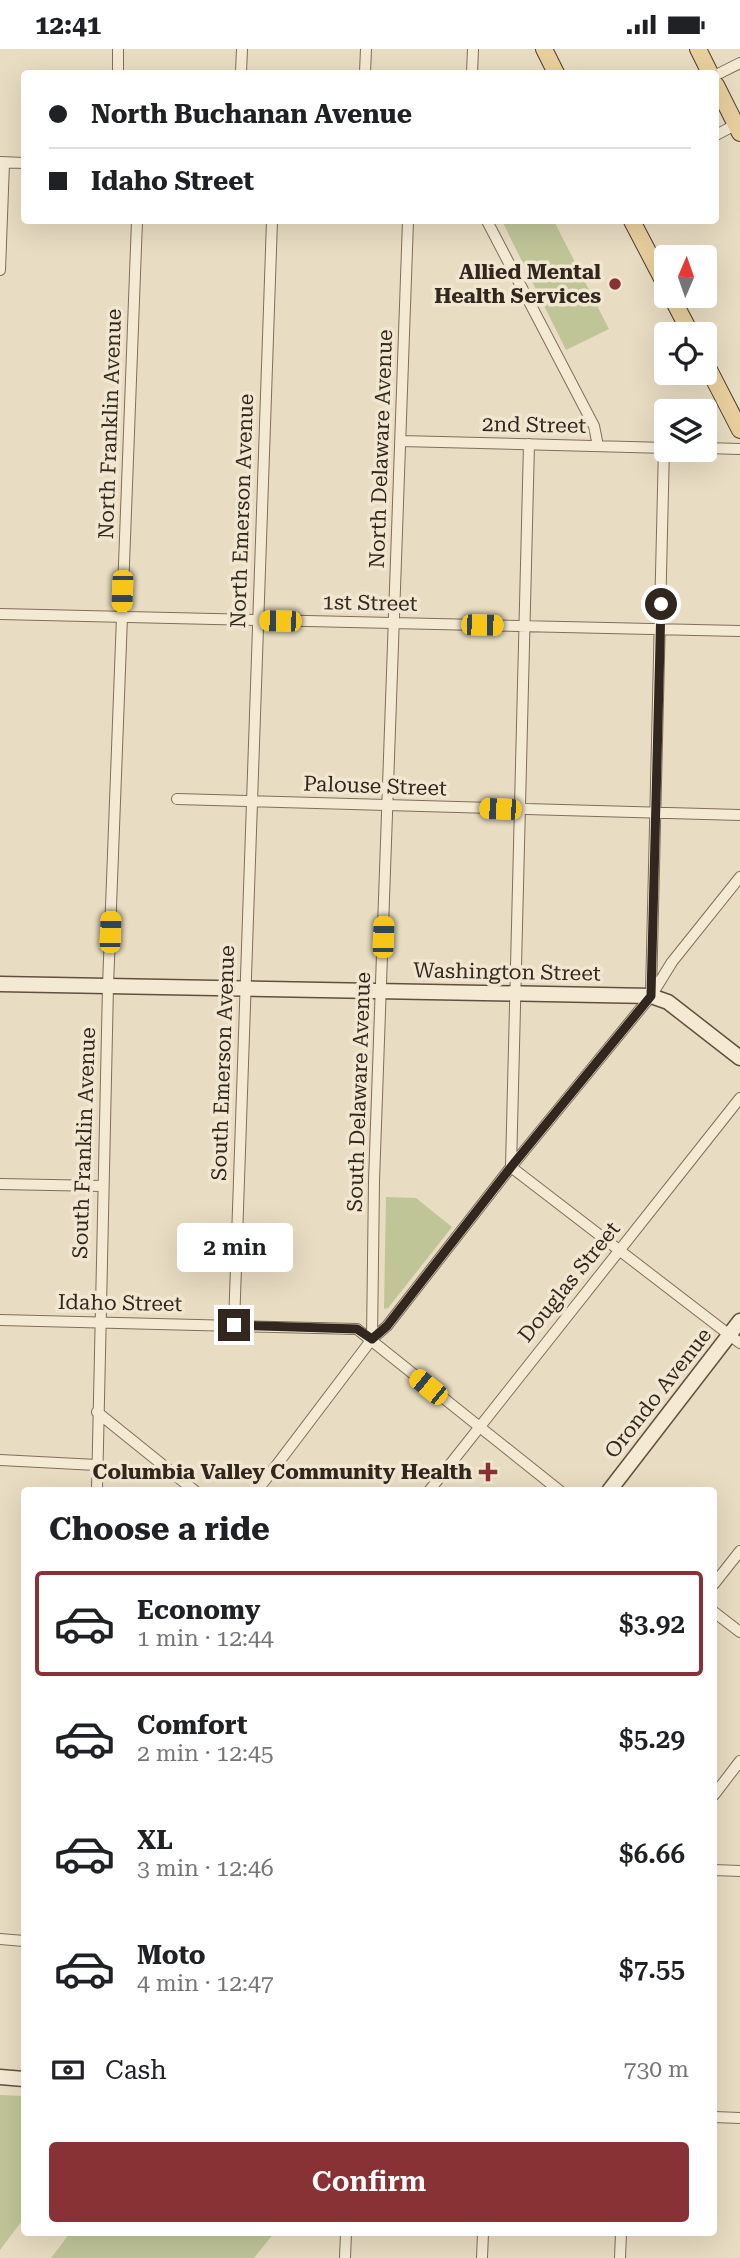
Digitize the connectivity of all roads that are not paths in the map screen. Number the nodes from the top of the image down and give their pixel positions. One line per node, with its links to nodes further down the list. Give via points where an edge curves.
1 (118, 49): 8 (street)
2 (242, 49): 9 (street)
3 (366, 49): 10 (street)
4 (473, 49): 11 (street)
5 (544, 49): 12 (main road)
6 (698, 49): 13 (main road)
7 (740, 63): 14 (street)
8 (118, 70)
9 (241, 70)
10 (365, 70)
11 (472, 70)
12 (554, 70)
13 (708, 70)
14 (719, 74)
15 (719, 91): 16 (main road)
16 (738, 129): 17 (street)
17 (719, 134)
18 (2, 162): 19 (street); 26 (street)
19 (21, 163)
20 (137, 224): 37 (street, North Franklin Avenue)
21 (272, 224): 38 (street, North Emerson Avenue)
22 (408, 224): 29 (street, North Delaware Avenue)
23 (489, 224): 31 (street, via 594,426)
24 (634, 224): 25 (main road)
25 (654, 263)
26 (0, 269)
27 (717, 385): 28 (main road)
28 (740, 430)
29 (401, 441): 30 (street, 2nd Street); 39 (street, North Delaware Avenue)
30 (529, 444): 31 (street, 2nd Street); 40 (street)
31 (598, 446): 32 (street, 2nd Street)
32 (654, 448)
33 (717, 448): 34 (street)
34 (740, 449)
35 (665, 462): 41 (street)
36 (0, 614): 37 (street, 1st Street)
37 (121, 618): 38 (street, 1st Street); 43 (street, North Franklin Avenue)
38 (258, 620): 39 (street, 1st Street); 45 (street, North Emerson Avenue)
39 (394, 623): 40 (street, 1st Street); 46 (street, North Delaware Avenue)
40 (525, 626): 41 (street, 1st Street); 47 (street)
41 (660, 630): 42 (street, 1st Street); 48 (street)
42 (740, 631)
43 (114, 797): 52 (street, South Franklin Avenue)
44 (177, 799): 45 (street, Palouse Street)
45 (251, 802): 46 (street, Palouse Street); 53 (street, South Emerson Avenue)
46 (387, 806): 47 (street, Palouse Street); 54 (street, South Delaware Avenue)
47 (521, 810): 48 (street, Palouse Street); 55 (street)
48 (655, 813): 49 (street, Palouse Street); 56 (street)
49 (740, 815)
50 (740, 877): 56 (street, via 672,962)
51 (0, 984): 52 (street, Washington Street)
52 (108, 986): 53 (street, Washington Street); 61 (street, South Franklin Avenue)
53 (244, 989): 54 (street, Washington Street); 66 (street, South Emerson Avenue)
54 (381, 990): 55 (street, Washington Street); 67 (street, South Delaware Avenue)
55 (516, 992): 56 (street, Washington Street); 59 (street)
56 (651, 996): 57 (street, Washington Street, via 668,1002); 59 (street)
57 (740, 1058)
58 (740, 1098): 62 (street, Douglas Street)
59 (511, 1167): 62 (street); 67 (street)
60 (0, 1184): 61 (street)
61 (102, 1186): 65 (street, South Franklin Avenue)
62 (619, 1250): 68 (street); 70 (street, Douglas Street)
63 (0, 1319): 65 (street, Idaho Street)
64 (740, 1321): 68 (street, Orondo Avenue)
65 (99, 1322): 66 (street, Idaho Street); 69 (street, South Franklin Avenue)
66 (234, 1325): 67 (street, Idaho Street, via 357,1329)
67 (372, 1339): 70 (street, Idaho Street); 75 (street)
68 (735, 1339): 78 (street, Orondo Avenue)
69 (97, 1412): 72 (street, South Franklin Avenue); 74 (street)
70 (478, 1427): 76 (street, Douglas Street); 77 (street, Idaho Street)
71 (0, 1460): 72 (street)
72 (97, 1465): 73 (street, South Franklin Avenue)
73 (97, 1487)
74 (190, 1487)
75 (260, 1487)
76 (432, 1487)
77 (556, 1487)
78 (612, 1487)
79 (740, 1552): 80 (street)
80 (717, 1580)
81 (717, 1614): 82 (street)
82 (740, 1632)
83 (740, 1761): 84 (street)
84 (717, 1791)
85 (717, 1870): 86 (street)
86 (740, 1871)
87 (0, 1940): 88 (street)
88 (21, 1941)
89 (0, 2077): 90 (street)
90 (21, 2079)
91 (717, 2117): 92 (street)
92 (740, 2118)
93 (346, 2236): 96 (street)
94 (483, 2236): 97 (street)
95 (621, 2236): 98 (street)
96 (345, 2258)
97 (482, 2258)
98 (620, 2258)

